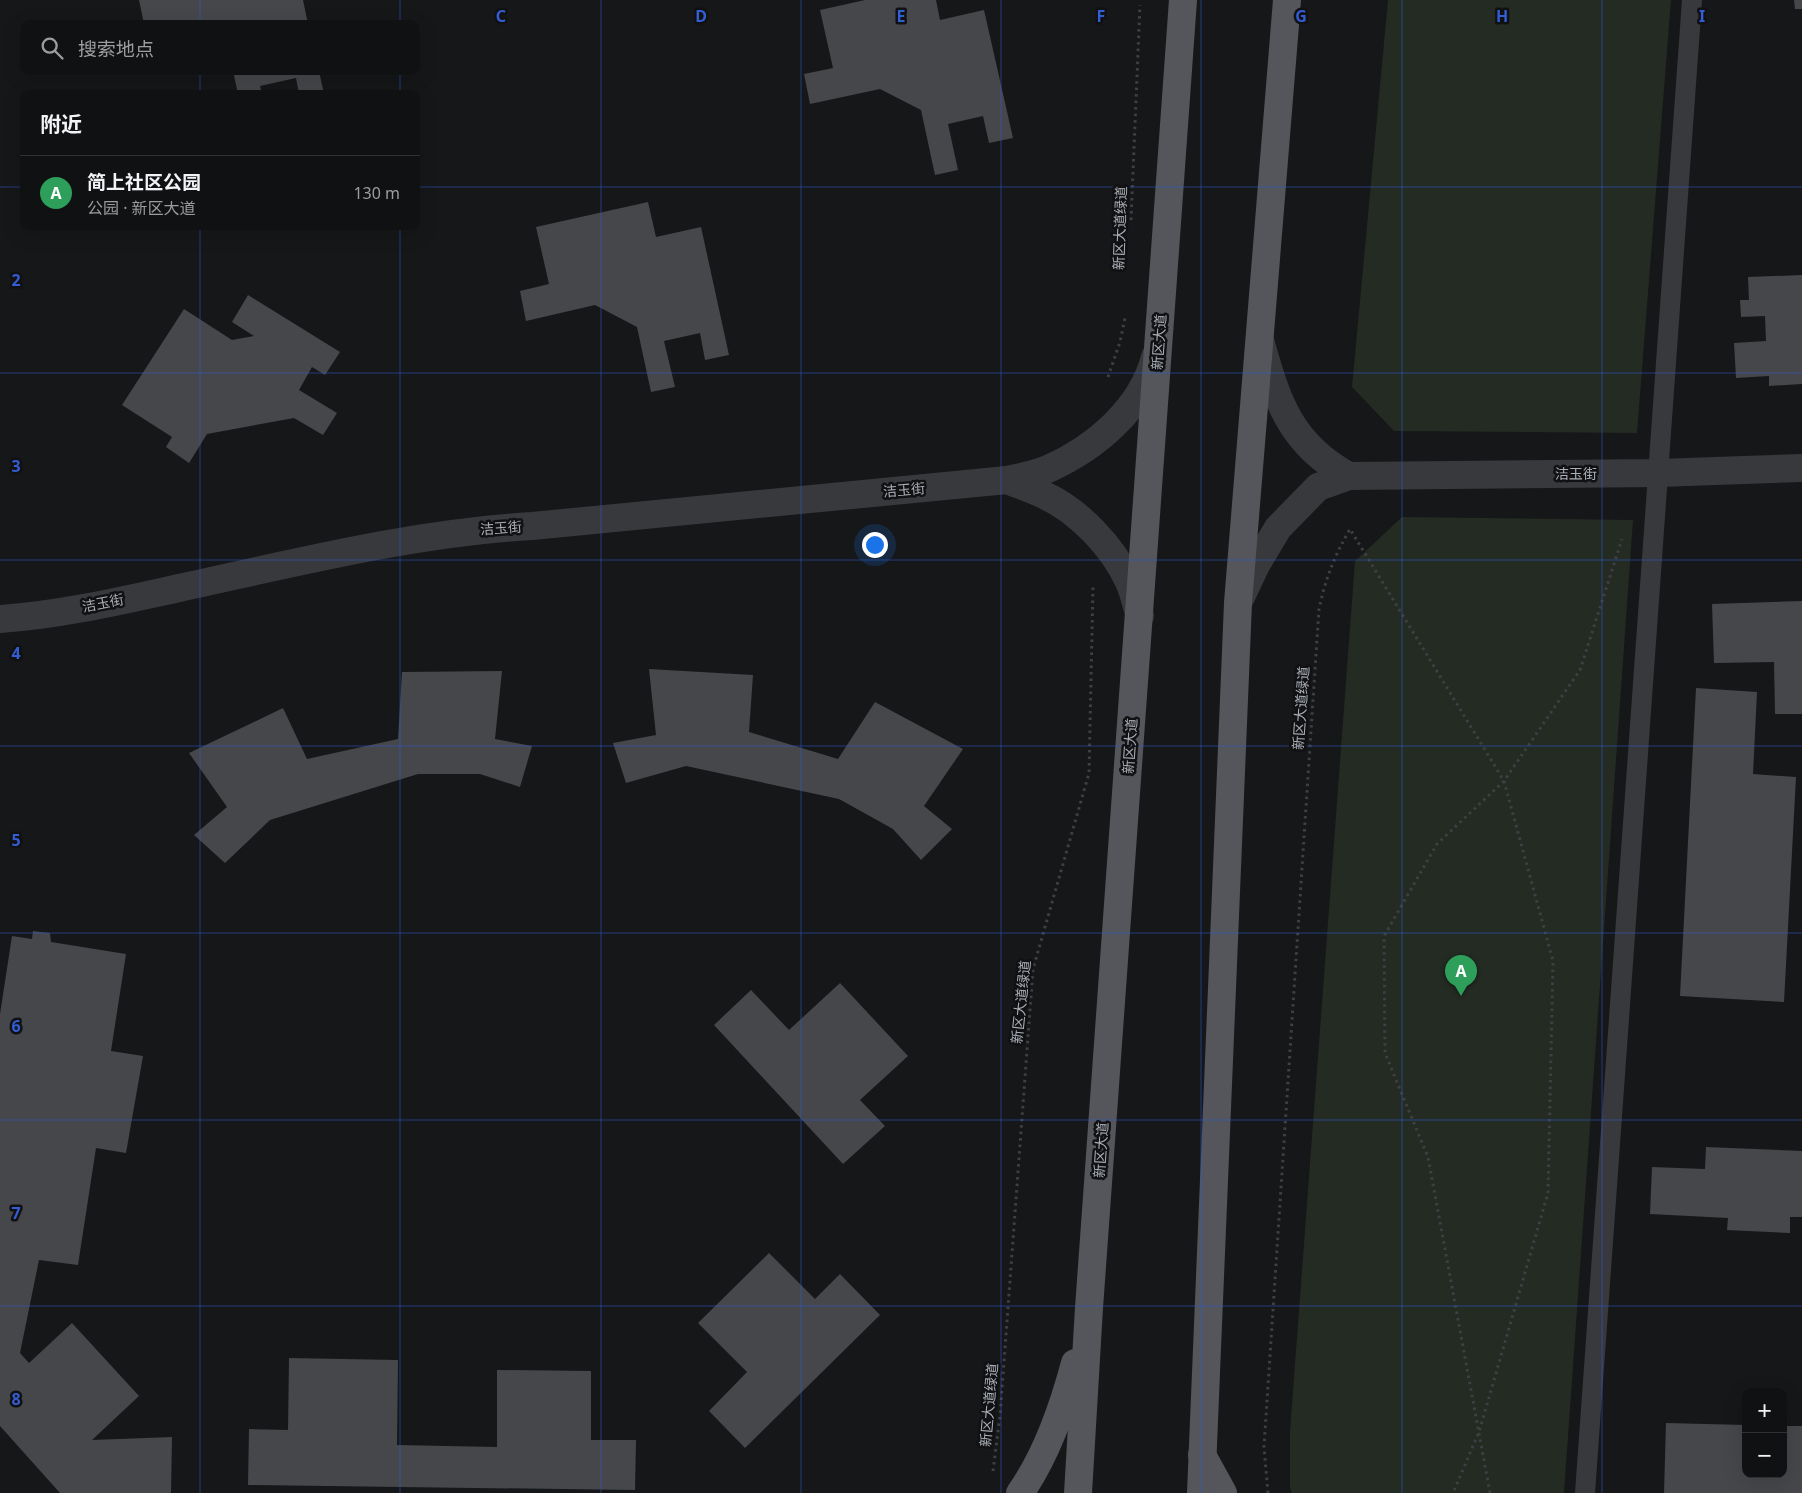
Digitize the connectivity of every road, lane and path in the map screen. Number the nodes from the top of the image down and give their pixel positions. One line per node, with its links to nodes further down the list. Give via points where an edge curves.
1 (1183, 0): 8 (main road, 新区大道)
2 (1287, 0): 7 (main road)
3 (1692, 0): 11 (lane)
4 (1140, 5): 5 (path, 新区大道绿道)
5 (1131, 221)
6 (1125, 317): 9 (path)
7 (1259, 338): 12 (street, via 1285,414 1314,451); 16 (main road)
8 (1158, 345): 13 (street, 洁玉街, via 1152,370 1138,396 1114,425 1069,459 1046,470); 17 (main road, 新区大道)
9 (1106, 381)
10 (1802, 468): 11 (street, 洁玉街)
11 (1658, 473): 12 (street, 洁玉街); 31 (lane)
12 (1349, 476): 16 (street, 洁玉街, via 1318,487 1278,528)
13 (1007, 480): 17 (street, via 1045,495 1101,538 1119,562); 18 (street, 洁玉街, via 485,529 331,555 75,609)
14 (1624, 533): 19 (path, via 1580,670)
15 (1093, 586): 23 (path, 新区大道绿道, via 1089,773 1033,969 1000,1416)
16 (1238, 603): 22 (main road)
17 (1140, 616): 20 (main road, 新区大道)
18 (0, 619)
19 (1504, 781): 21 (path, via 1553,961 1548,1193); 21 (path, via 1437,844 1384,936 1385,1053 1428,1157); 28 (path, 新区大道绿道, via 1350,529 1335,555 1319,609 1264,1447)
20 (1090, 1308): 24 (main road, via 1052,1434); 25 (main road, 新区大道)
21 (1479, 1432): 29 (path); 30 (path)
22 (1202, 1454): 26 (main road); 27 (main road)
23 (992, 1478)
24 (1020, 1493)
25 (1078, 1493)
26 (1201, 1493)
27 (1223, 1493)
28 (1268, 1493)
29 (1453, 1493)
30 (1490, 1493)
31 (1585, 1493)

